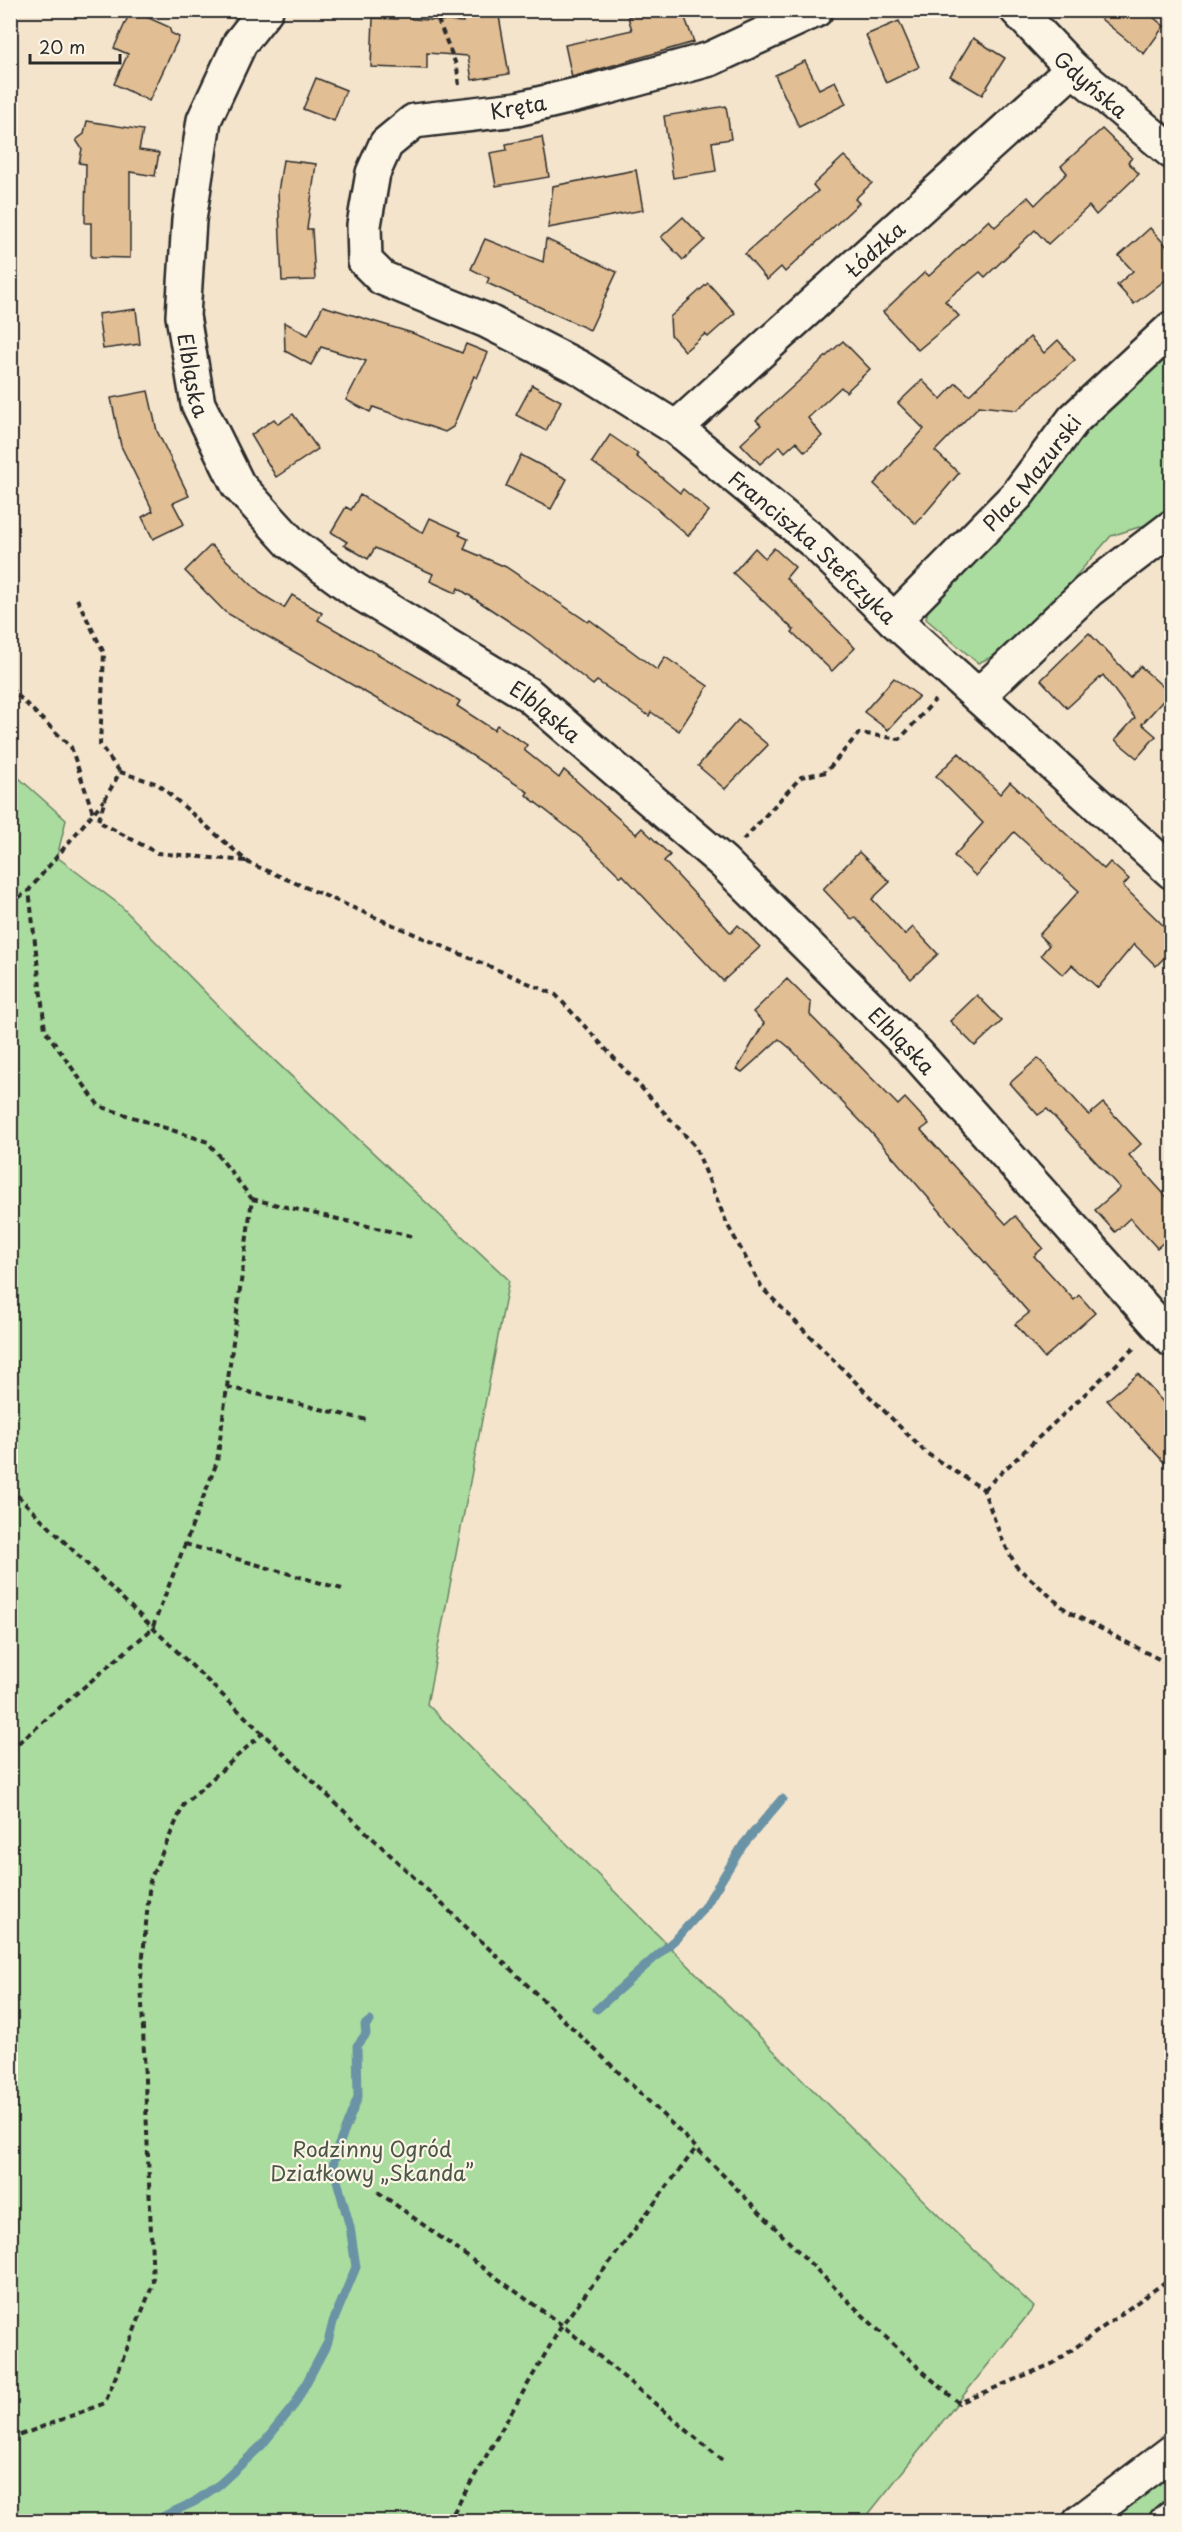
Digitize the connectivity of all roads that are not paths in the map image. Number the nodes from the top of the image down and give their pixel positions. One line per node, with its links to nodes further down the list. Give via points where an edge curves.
1 (266, 10): 13 (street, Elbląska, via 240,43 204,120 186,256 183,316 198,404 238,485 291,543 355,590 529,695 723,862 917,1054)
2 (816, 10): 6 (street, Kręta, via 710,59 529,106 414,121 386,144 373,173 364,225 365,261 382,278)
3 (1017, 10): 4 (street, Gdyńska)
4 (1073, 69): 5 (street, Gdyńska); 8 (street, Łódzka)
5 (1172, 152)
6 (407, 288): 8 (street, Franciszka Stefczyka, via 487,321 569,363)
7 (1172, 328): 10 (street, Plac Mazurski, via 1074,419 1017,495)
8 (676, 428): 10 (street, Franciszka Stefczyka, via 813,541)
9 (1172, 528): 11 (street)
10 (894, 620): 11 (street, Franciszka Stefczyka)
11 (967, 687): 12 (street, Franciszka Stefczyka)
12 (1172, 873)
13 (1165, 1332)
14 (1172, 2452): 16 (street)
15 (1172, 2517): 17 (street)
16 (1080, 2522)
17 (1166, 2522)

